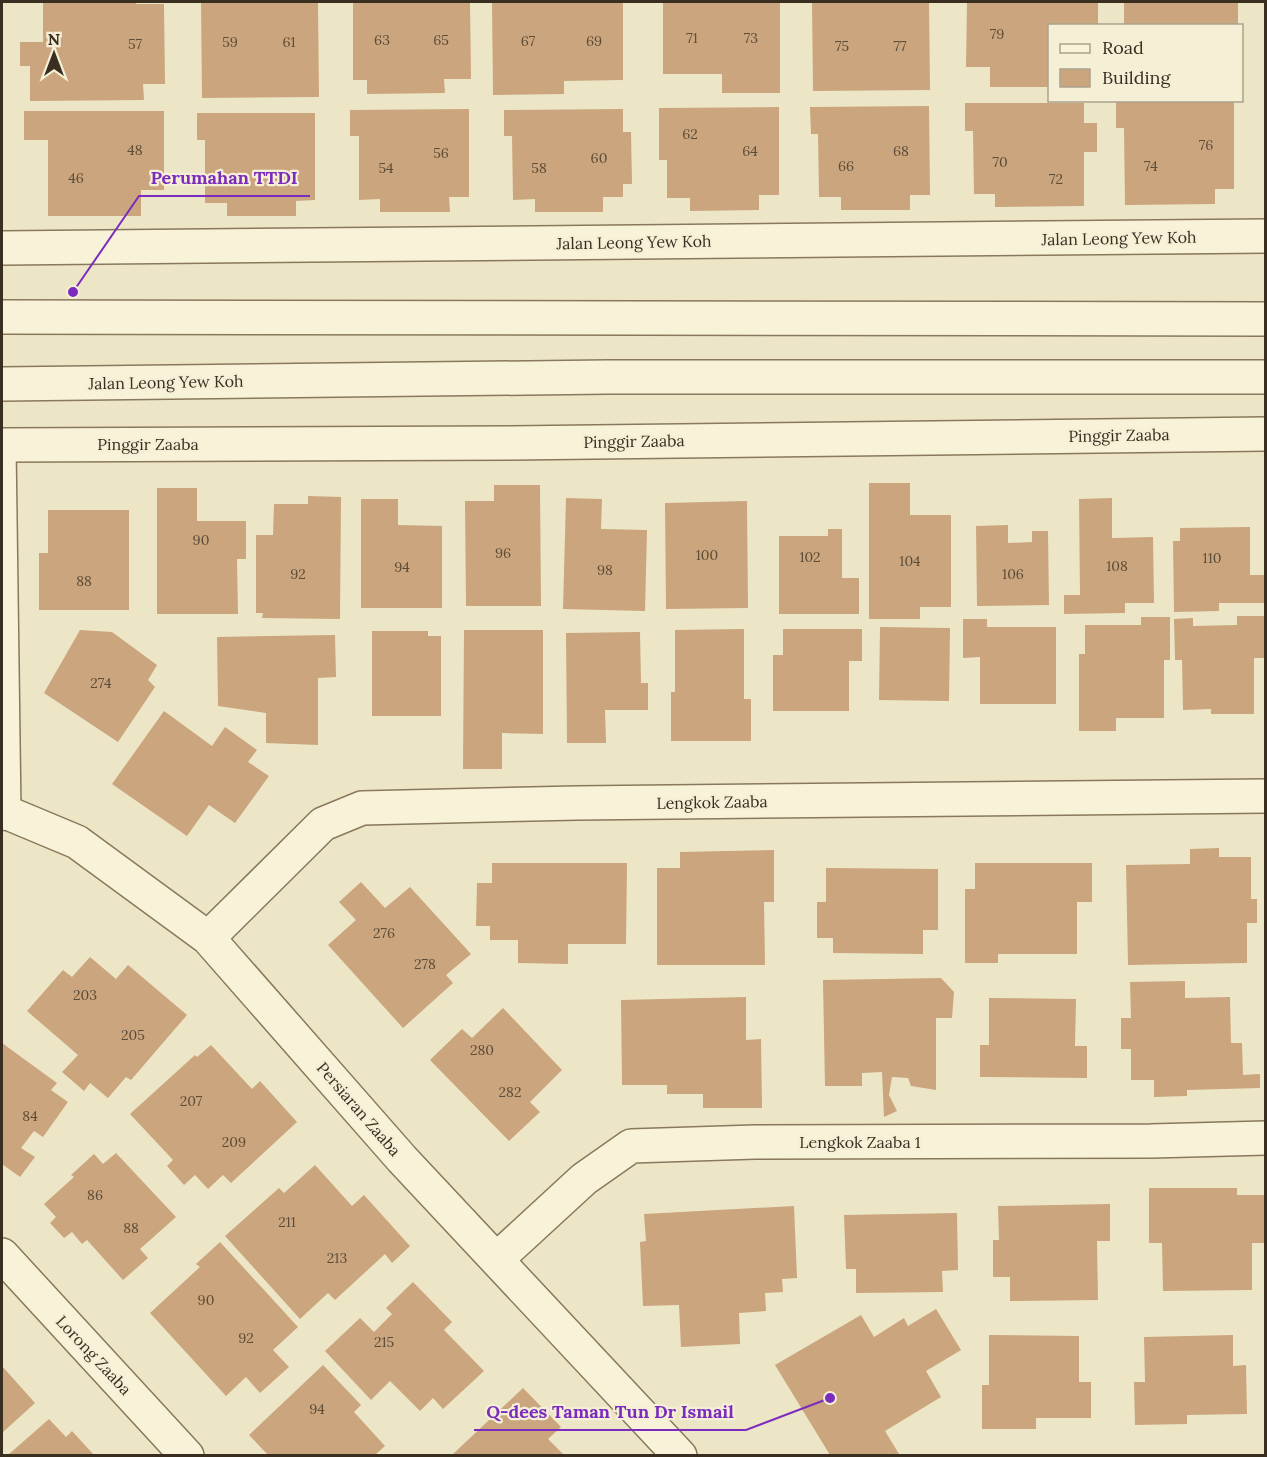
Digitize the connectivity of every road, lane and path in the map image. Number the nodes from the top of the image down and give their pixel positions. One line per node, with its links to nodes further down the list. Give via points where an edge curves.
1 (1266, 236): 2 (street, Jalan Leong Yew Koh)
2 (2, 248)
3 (2, 317): 4 (street)
4 (1266, 319)
5 (1266, 377): 6 (street, Jalan Leong Yew Koh, via 607,377)
6 (2, 384)
7 (1266, 434): 8 (street, Pinggir Zaaba)
8 (3, 445): 10 (lane)
9 (1266, 796): 11 (street, Lengkok Zaaba, via 362,808 323,824)
10 (6, 814): 11 (street, Persiaran Zaaba, via 77,842)
11 (208, 938): 14 (street, Persiaran Zaaba, via 402,1159)
12 (1266, 1138): 14 (street, Lengkok Zaaba 1, via 631,1146 584,1179)
13 (2, 1255): 15 (street, Lorong Zaaba)
14 (497, 1259): 16 (street, Persiaran Zaaba)
15 (187, 1455)
16 (680, 1455)

